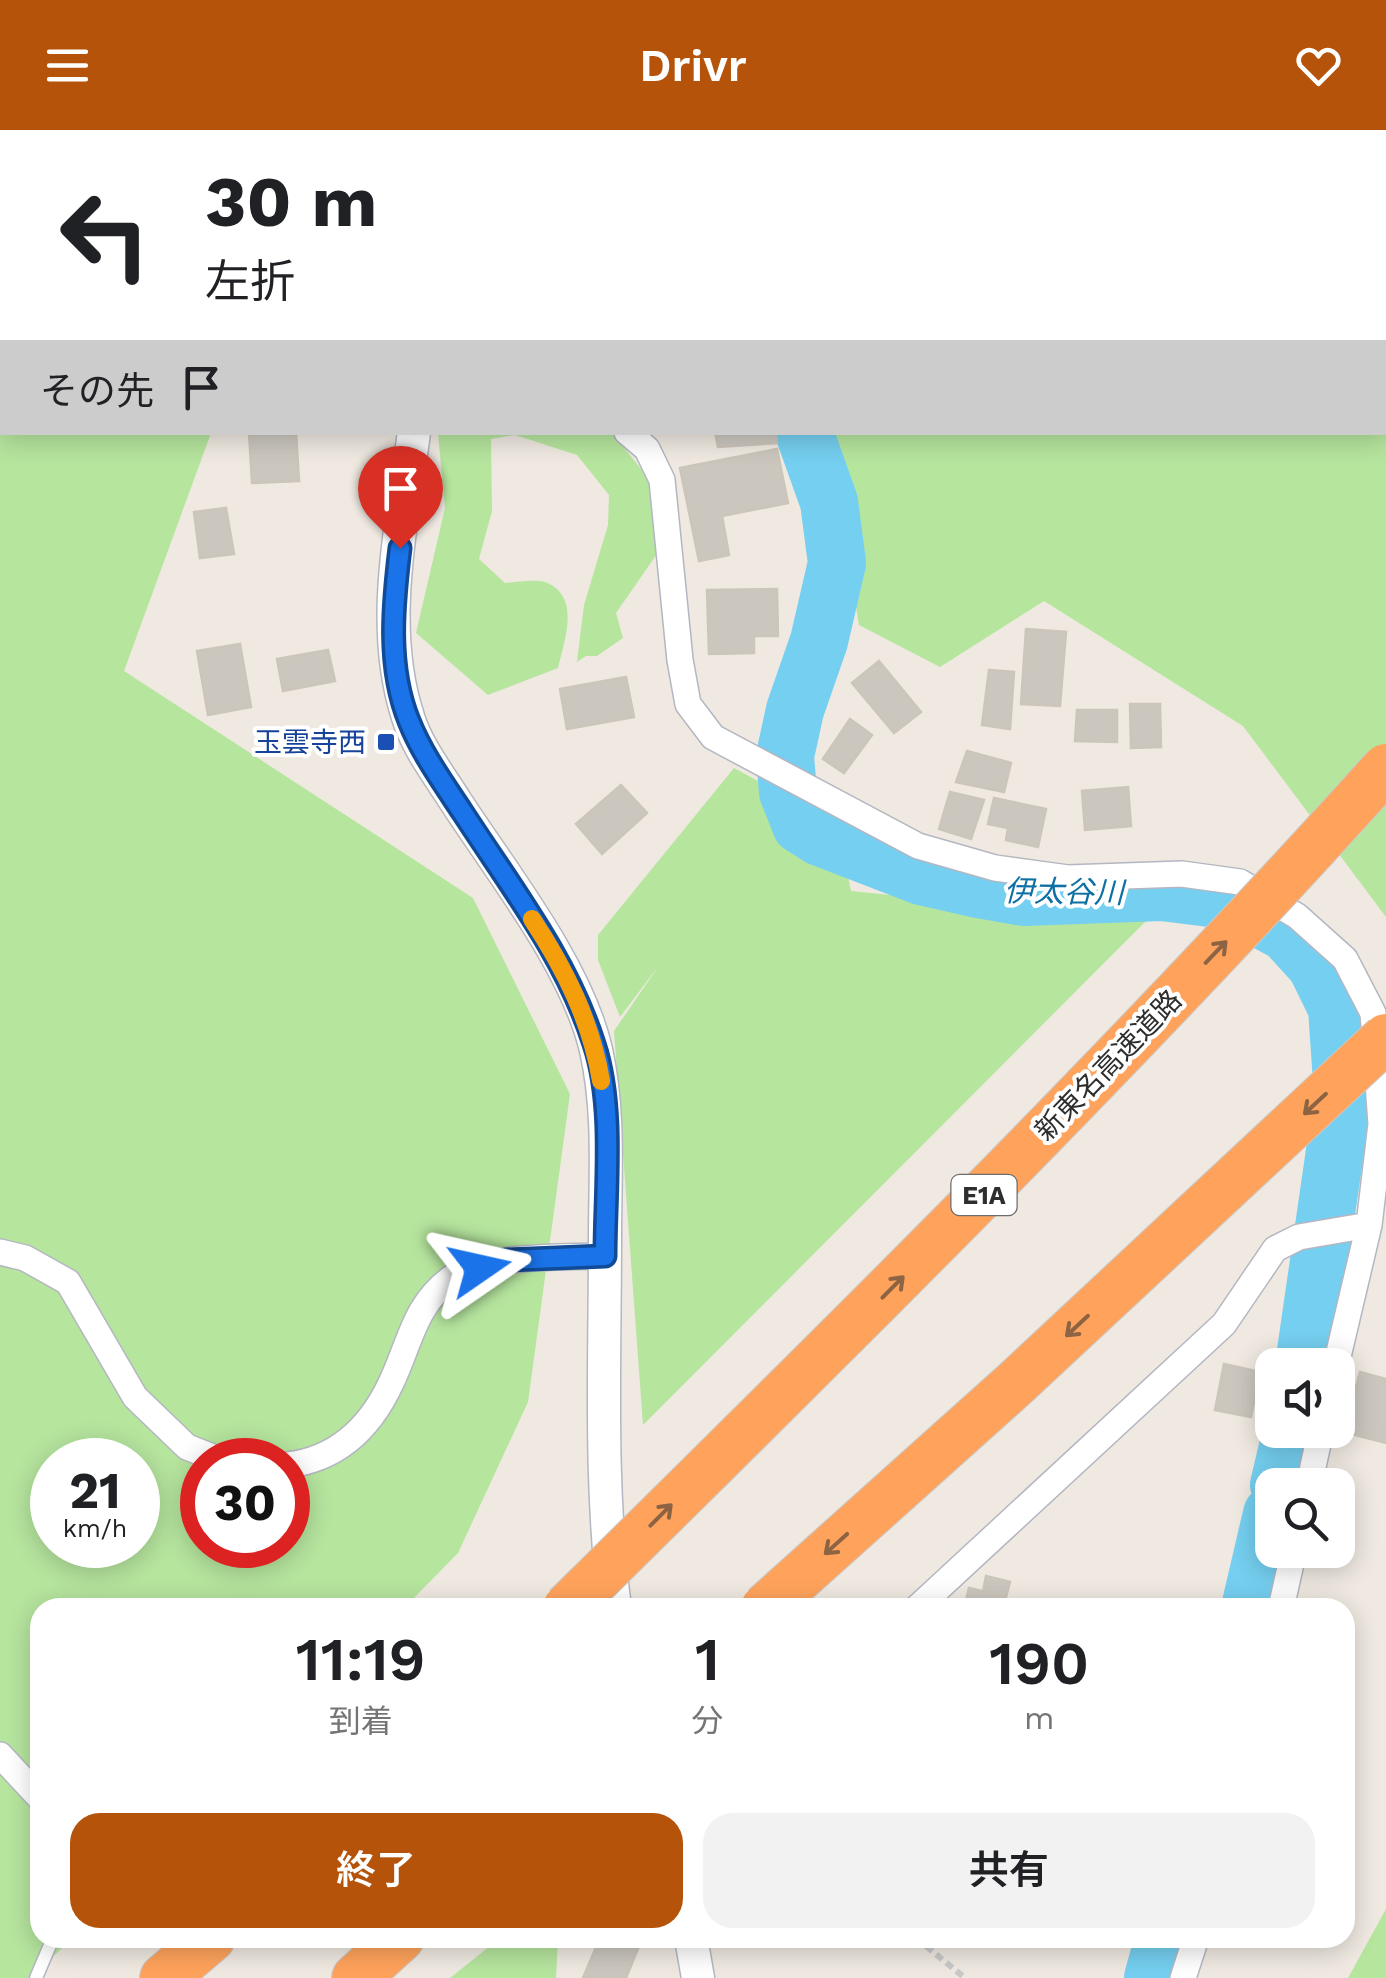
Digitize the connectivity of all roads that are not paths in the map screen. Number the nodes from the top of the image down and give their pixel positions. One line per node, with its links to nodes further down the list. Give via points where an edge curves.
1 (414, 435): 7 (street, via 395,587 397,676 408,720 432,765 558,960 596,1047 606,1109)
2 (631, 435): 5 (street, via 647,449 662,480 688,704 713,736 918,846 996,868 1068,878 1182,874 1240,882 1297,916 1345,959 1374,1013 1381,1124)
3 (1386, 768): 12 (highway, 新東名高速道路 / E1A, one-way to 3, bridge, via 946,1234)
4 (1386, 1038): 14 (highway, one-way to 14, bridge)
5 (1361, 1226): 8 (street); 15 (street, via 1274,1249 1224,1324)
6 (0, 1252): 9 (street, via 68,1282 135,1397)
7 (605, 1256): 10 (street, via 506,1260 454,1276 417,1315 390,1385 354,1438); 13 (street, via 603,1478)
8 (1339, 1348)
9 (180, 1440)
10 (310, 1462)
11 (1290, 1568): 16 (street)
12 (577, 1598)
13 (614, 1598)
14 (776, 1598)
15 (928, 1598)
16 (1283, 1598)
17 (0, 1754): 18 (street)
18 (30, 1787)
19 (49, 1948): 24 (lane)
20 (199, 1948): 25 (highway)
21 (389, 1948): 26 (highway)
22 (693, 1948): 27 (street)
23 (1193, 1948): 28 (street)
24 (36, 1978)
25 (164, 1978)
26 (356, 1978)
27 (698, 1978)
28 (1183, 1978)

